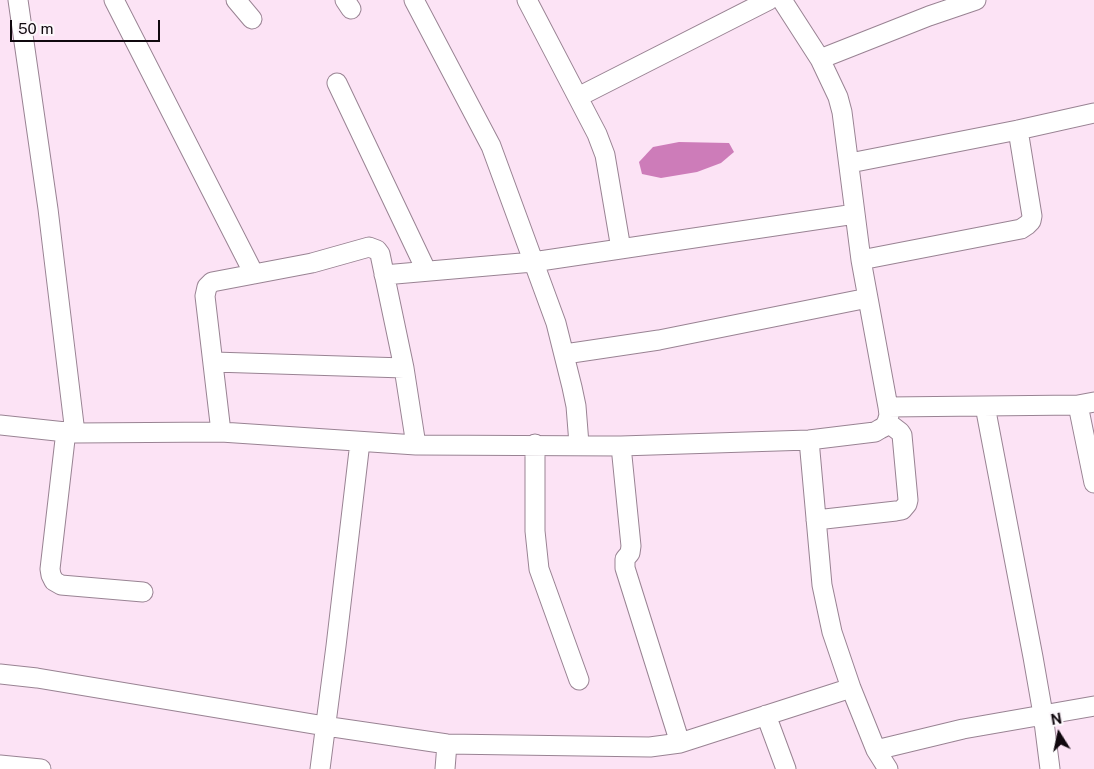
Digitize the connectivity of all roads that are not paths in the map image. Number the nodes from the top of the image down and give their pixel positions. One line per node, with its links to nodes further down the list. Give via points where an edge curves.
1 (18, 0): 31 (street, via 48,209)
2 (114, 0): 21 (street)
3 (236, 0): 9 (street)
4 (414, 0): 19 (street, via 491,146)
5 (770, 0): 12 (street)
6 (782, 0): 10 (street)
7 (974, 0): 10 (street)
8 (535, 3): 12 (street)
9 (252, 19)
10 (820, 59): 15 (street, via 838,97)
11 (337, 83): 20 (street)
12 (578, 96): 17 (street, via 605,156)
13 (1094, 113): 14 (street)
14 (1018, 130): 15 (street); 18 (street, via 1032,216 1027,225 1021,229)
15 (850, 163): 16 (street)
16 (855, 214): 17 (street); 18 (street)
17 (621, 249): 19 (street)
18 (861, 260): 23 (street)
19 (533, 262): 20 (street); 24 (street)
20 (426, 270): 22 (street)
21 (254, 274): 22 (street, via 312,263 369,247 377,250); 25 (street, via 212,282 207,287 205,296)
22 (384, 274): 26 (street)
23 (868, 298): 24 (street, via 659,340); 29 (street)
24 (565, 354): 36 (street, via 576,406)
25 (214, 362): 26 (street); 32 (street)
26 (404, 368): 37 (street)
27 (1086, 404): 28 (street); 39 (street)
28 (985, 406): 29 (street); 46 (street)
29 (887, 414): 33 (street, via 884,427 875,432); 40 (street, via 902,435 908,500 902,510)
30 (0, 425): 31 (street)
31 (70, 432): 32 (street); 41 (street, via 51,576 61,584)
32 (220, 432): 34 (street)
33 (809, 440): 38 (street); 40 (street)
34 (360, 442): 37 (street); 48 (street)
35 (535, 444): 36 (street); 37 (street); 43 (street, via 535,531 539,569)
36 (579, 444): 38 (street)
37 (416, 445)
38 (621, 446): 49 (street, via 631,549 625,559 625,568)
39 (1094, 483)
40 (816, 520): 44 (street, via 826,608)
41 (143, 592)
42 (0, 674): 48 (street)
43 (580, 680)
44 (851, 688): 47 (street); 51 (street)
45 (1094, 706): 46 (street)
46 (1043, 714): 51 (street); 58 (street)
47 (766, 715): 49 (street); 56 (street)
48 (325, 726): 50 (street); 54 (street)
49 (680, 743): 50 (street, via 650,747)
50 (447, 744): 55 (street)
51 (876, 750): 57 (street)
52 (0, 765): 53 (street)
53 (41, 769)
54 (320, 769)
55 (445, 769)
56 (786, 769)
57 (888, 769)
58 (1050, 769)

